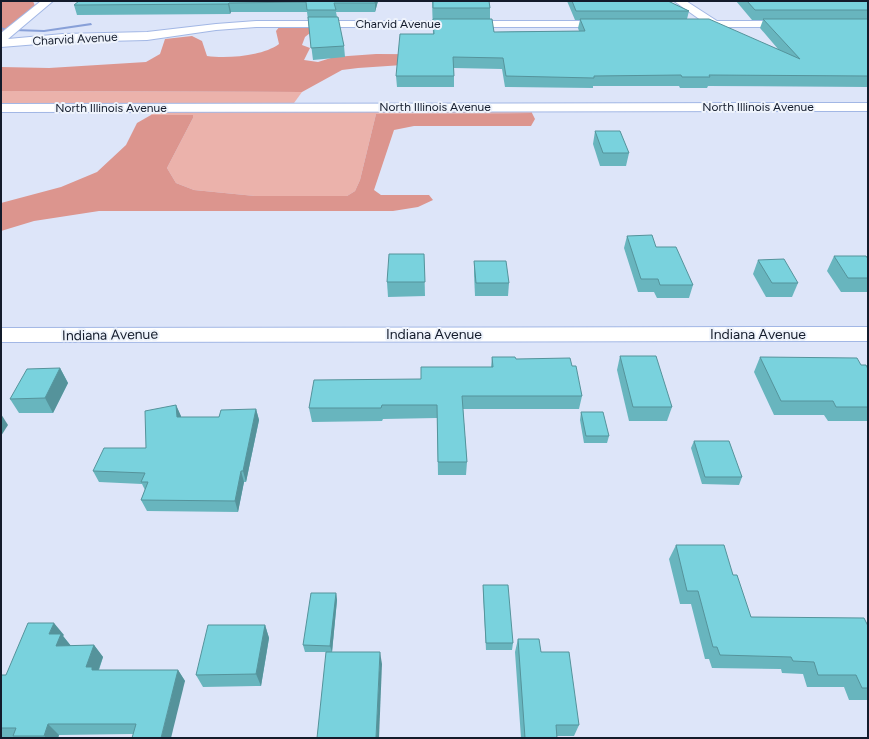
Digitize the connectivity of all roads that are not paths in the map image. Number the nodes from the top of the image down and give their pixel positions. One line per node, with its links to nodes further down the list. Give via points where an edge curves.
1 (48, 1): 7 (street)
2 (679, 1): 5 (street)
3 (621, 24): 8 (street, Charvid Avenue, via 256,24 147,36)
4 (676, 24): 5 (street)
5 (715, 24): 6 (street)
6 (799, 24)
7 (1, 39)
8 (1, 43)
9 (868, 107): 10 (street, North Illinois Avenue)
10 (1, 108)
11 (868, 334): 12 (street, Indiana Avenue)
12 (1, 336)

